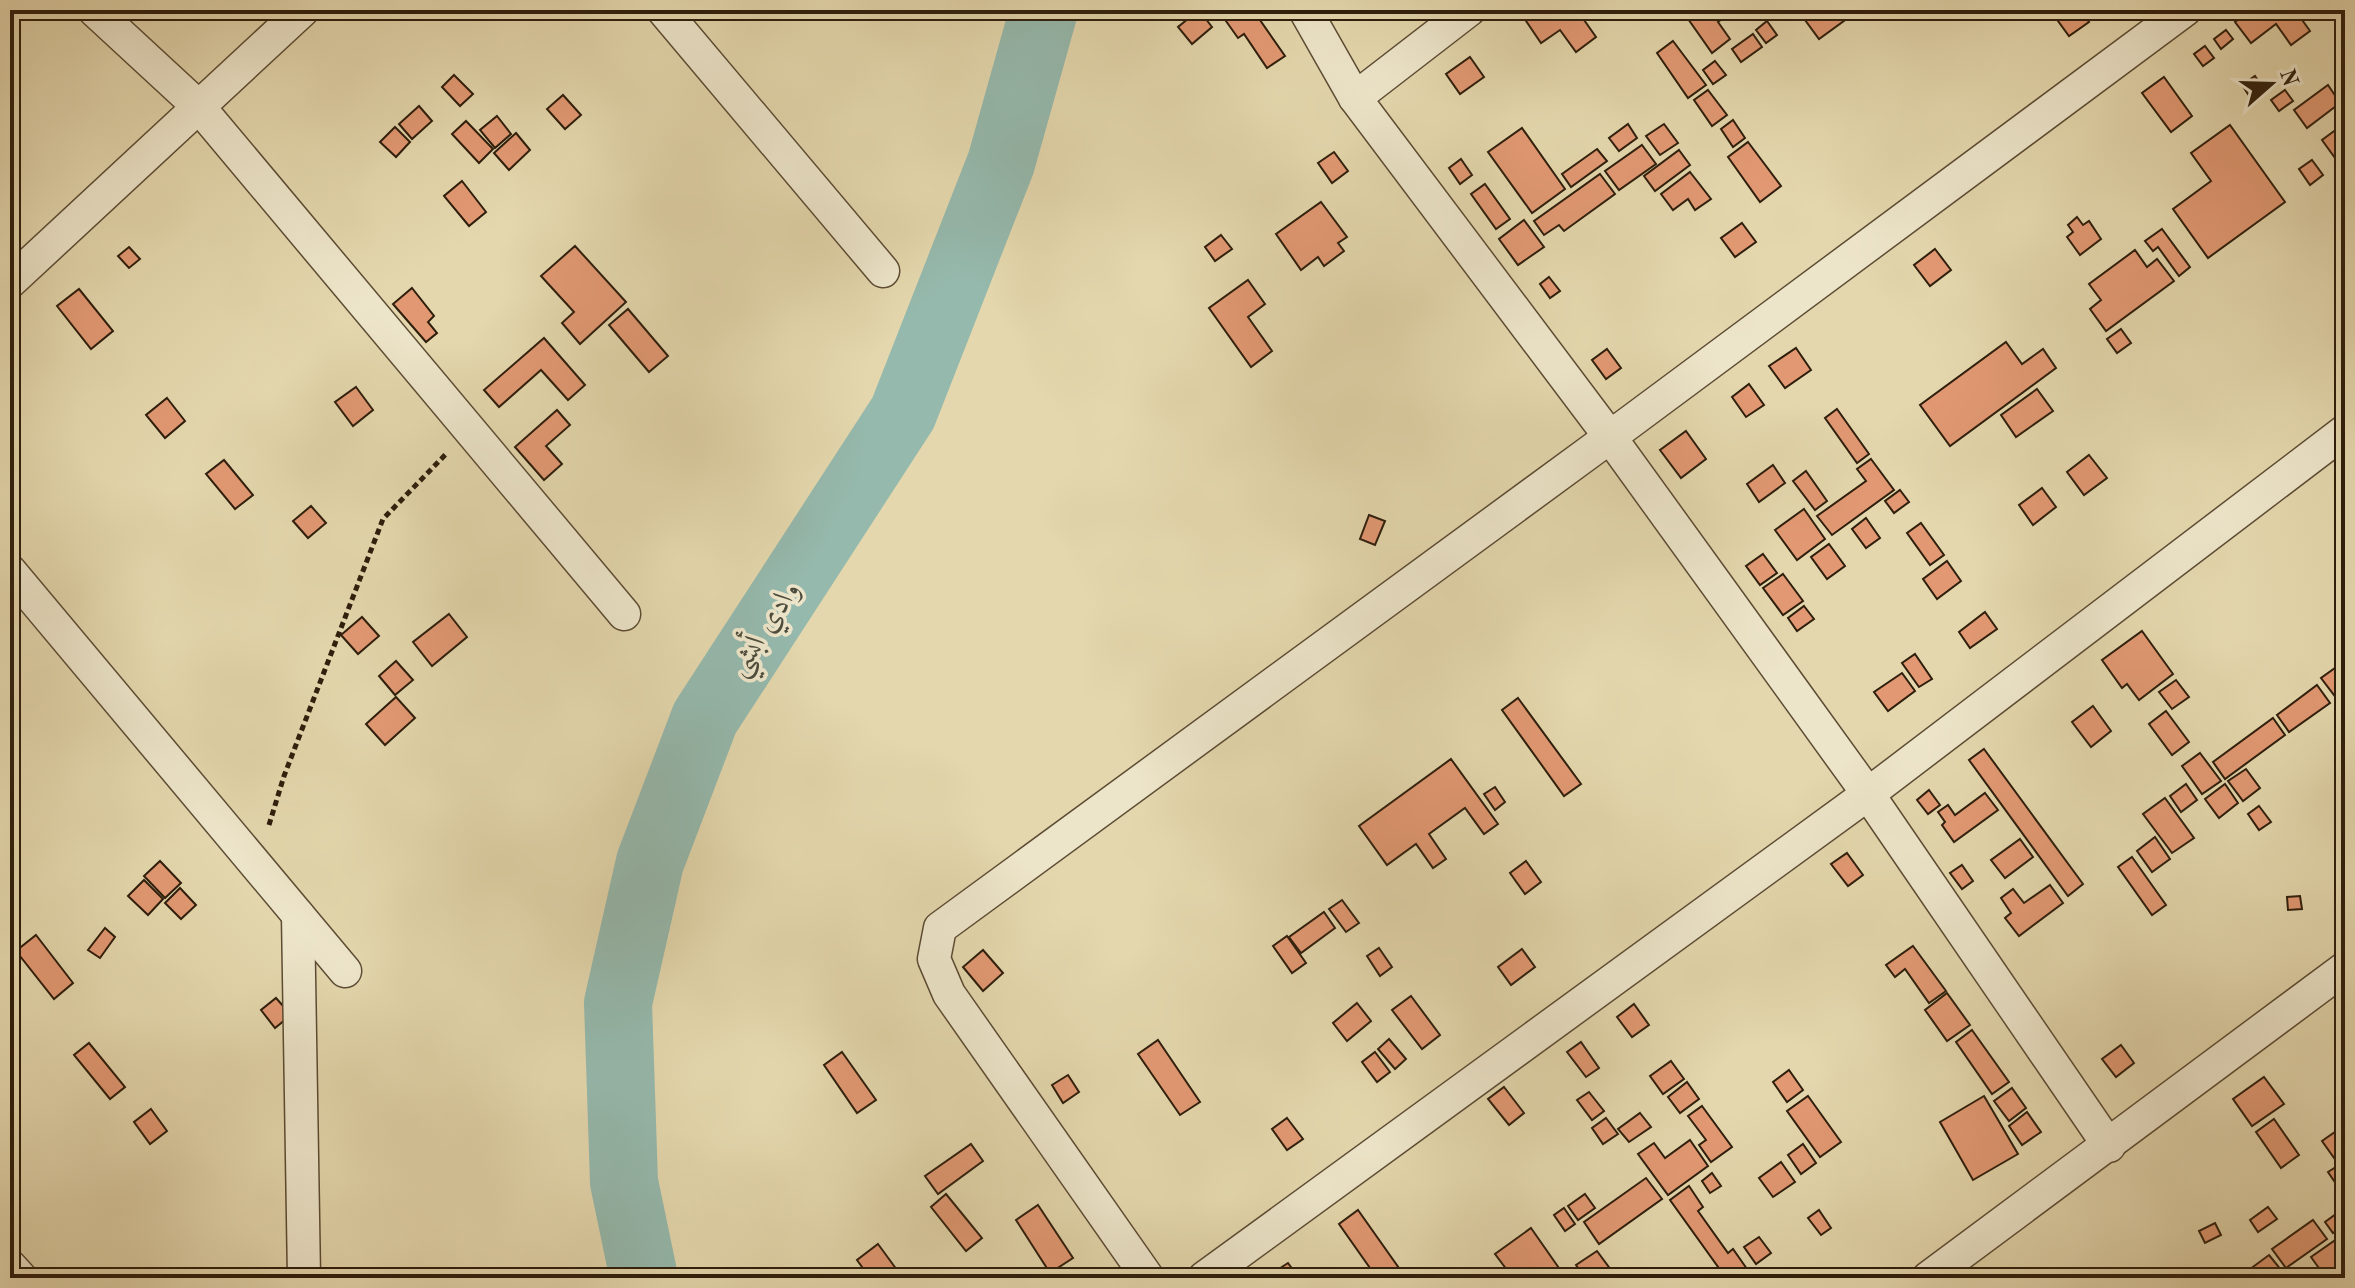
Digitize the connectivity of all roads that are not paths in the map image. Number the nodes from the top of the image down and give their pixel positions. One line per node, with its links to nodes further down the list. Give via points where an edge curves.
1 (94, 10): 8 (street)
2 (303, 10): 8 (street)
3 (663, 10): 9 (street)
4 (1305, 10): 7 (street)
5 (1469, 10): 7 (street)
6 (2185, 10): 12 (street)
7 (1355, 98): 12 (street)
8 (199, 107): 10 (street); 14 (street)
9 (883, 271)
10 (10, 282)
11 (2345, 431): 15 (street)
12 (1610, 437): 15 (street); 24 (street, via 940,928 934,959 949,994)
13 (10, 571): 16 (street)
14 (624, 614)
15 (1868, 794): 19 (street); 25 (street)
16 (298, 915): 18 (street); 23 (street)
17 (2345, 968): 19 (street)
18 (345, 971)
19 (2109, 1146): 21 (street)
20 (10, 1266): 22 (street)
21 (1944, 1273)
22 (21, 1278)
23 (304, 1278)
24 (1148, 1278)
25 (1204, 1278)

